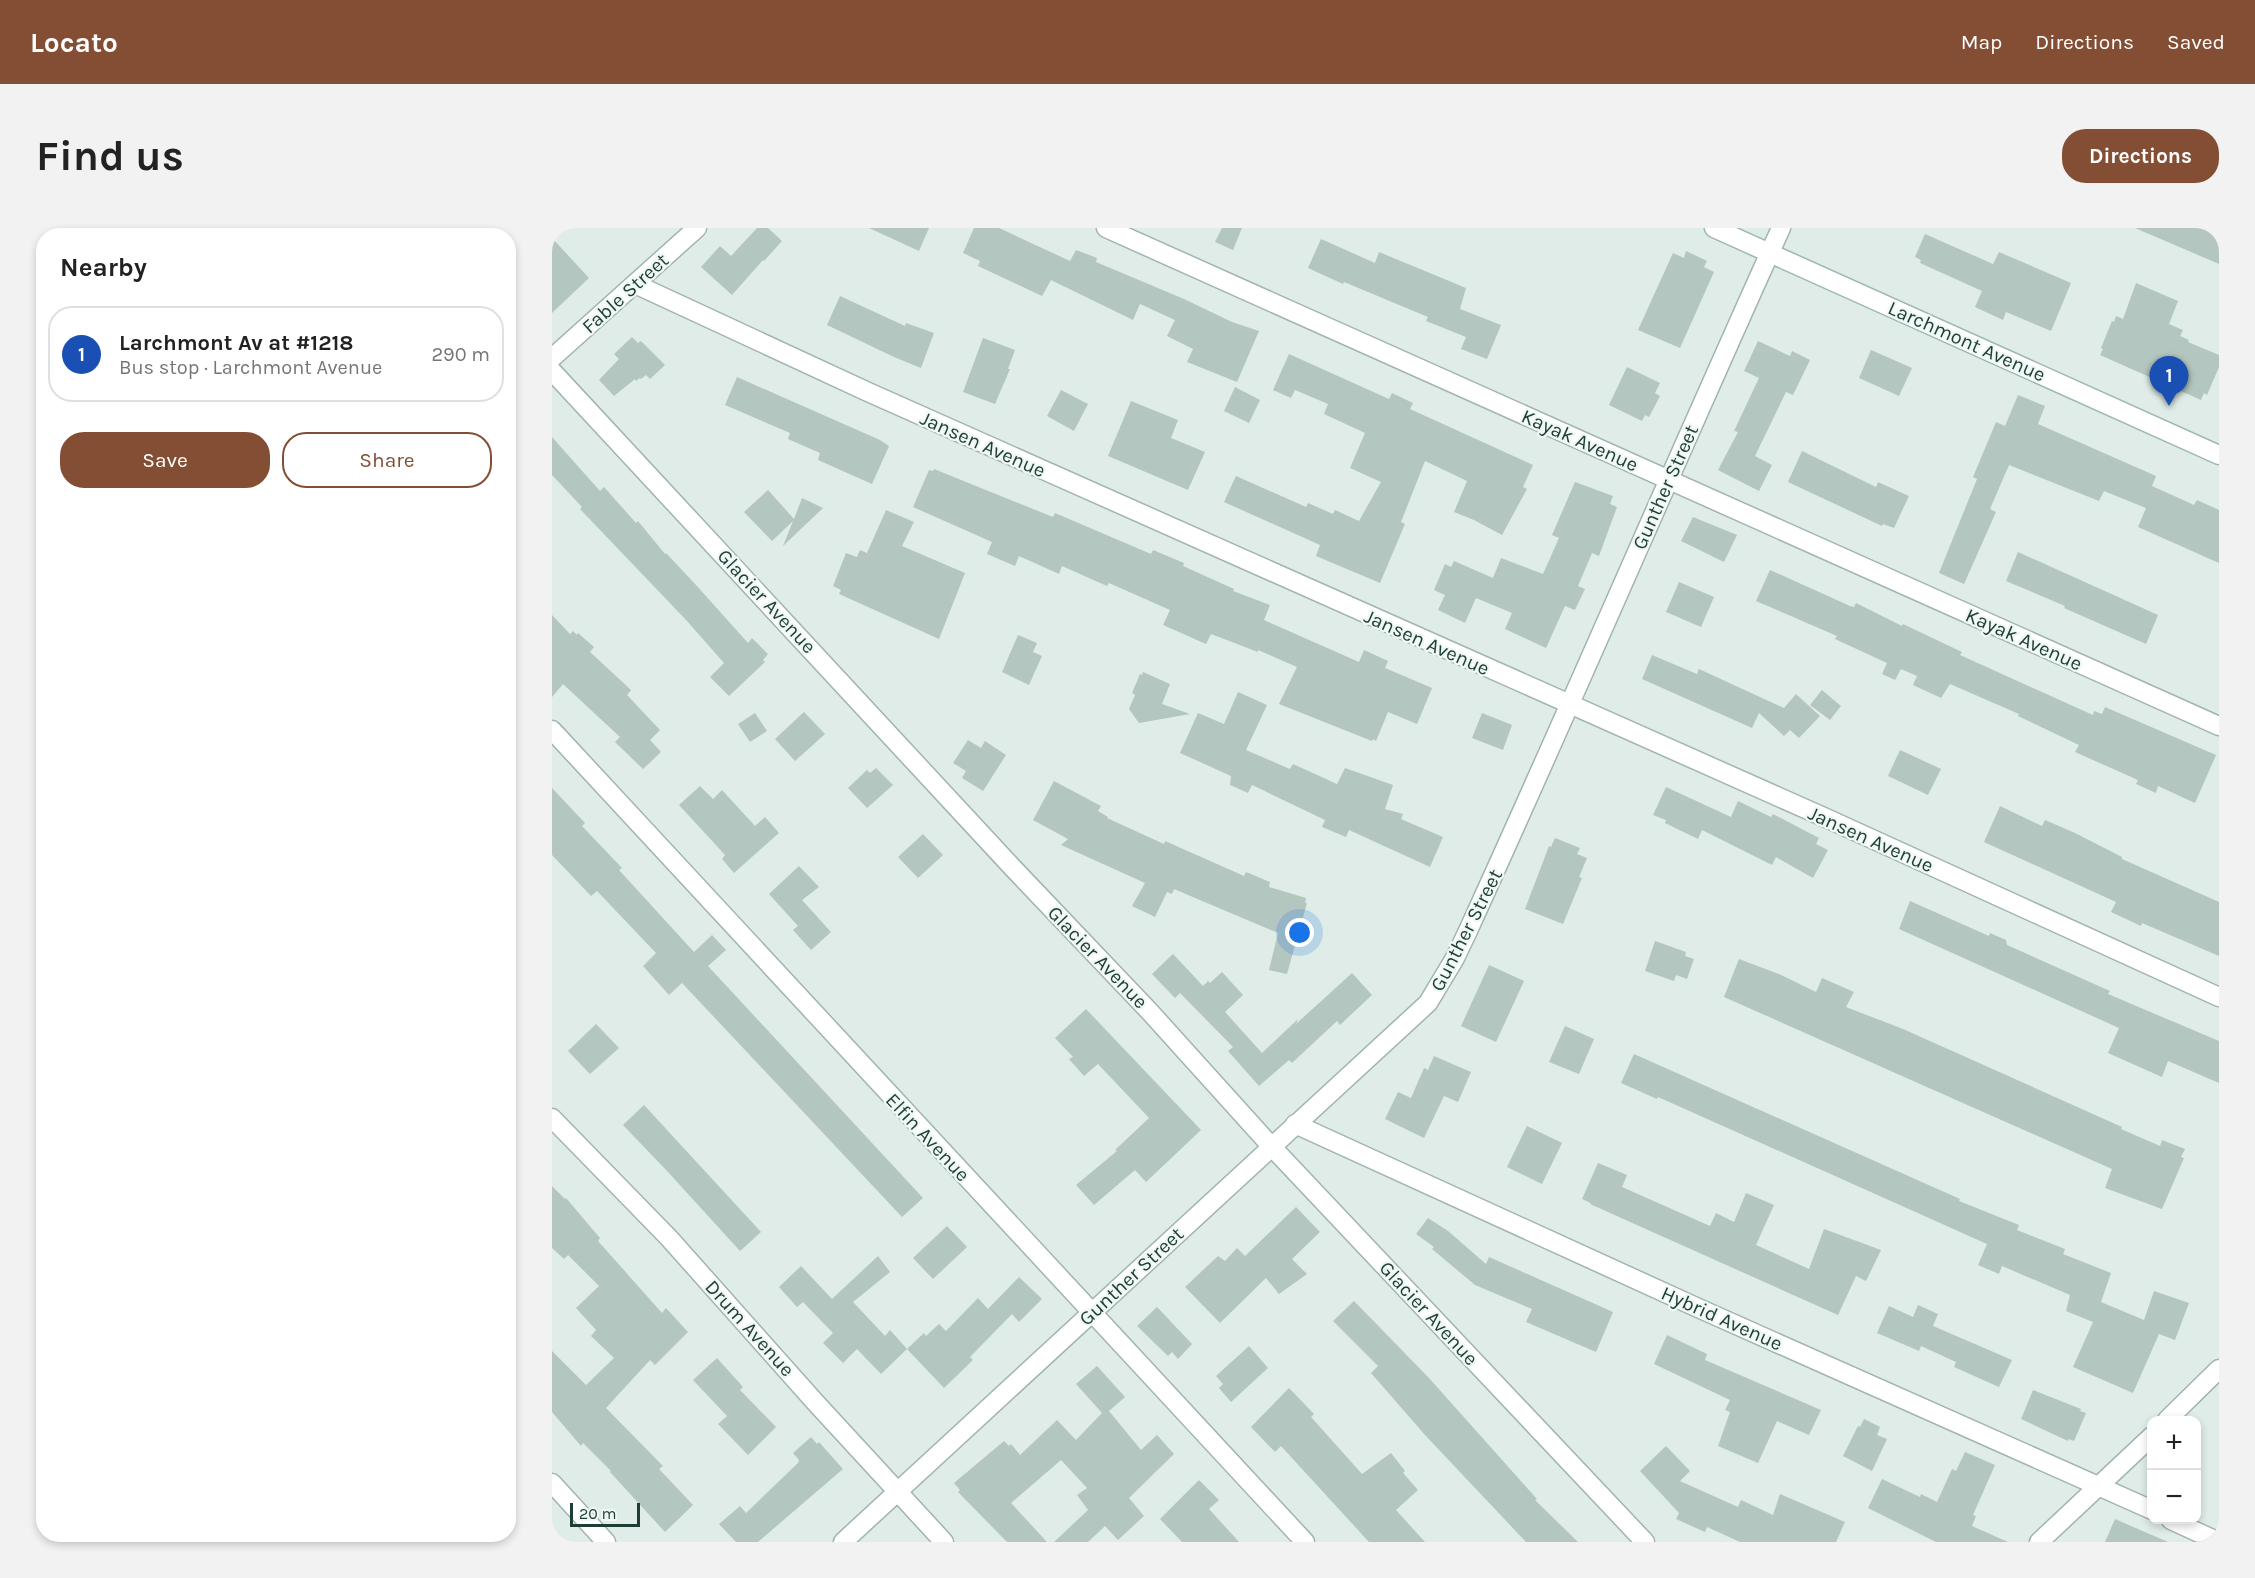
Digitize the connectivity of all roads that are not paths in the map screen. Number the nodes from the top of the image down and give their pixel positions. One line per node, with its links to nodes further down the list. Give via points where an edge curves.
1 (697, 228): 6 (street, Fable Street)
2 (1106, 228): 10 (street, Kayak Avenue)
3 (1714, 228): 5 (street, Larchmont Avenue)
4 (1781, 228): 5 (street, Gunther Street)
5 (1770, 253): 9 (street, Larchmont Avenue); 10 (street, Gunther Street)
6 (635, 284): 7 (street, Fable Street); 11 (street, Jansen Avenue)
7 (552, 358)
8 (552, 371): 17 (street, Glacier Avenue)
9 (2219, 455)
10 (1668, 479): 11 (street, Gunther Street); 12 (street, Kayak Avenue)
11 (1571, 705): 14 (street, Jansen Avenue); 16 (street, Gunther Street, via 1463,941 1428,1003)
12 (2219, 726)
13 (552, 730): 18 (street, Elfin Avenue)
14 (2219, 997)
15 (552, 1118): 24 (street, Drum Avenue, via 669,1239)
16 (1294, 1124): 17 (street, Gunther Street); 23 (street, Hybrid Avenue)
17 (1271, 1146): 18 (street, Gunther Street); 31 (street, Glacier Avenue)
18 (1091, 1314): 24 (street, Gunther Street); 30 (street, Elfin Avenue)
19 (2219, 1369): 20 (street)
20 (2171, 1416)
21 (2147, 1440): 23 (street)
22 (552, 1483): 27 (street)
23 (2101, 1486): 25 (street, Hybrid Avenue); 32 (street)
24 (898, 1492): 28 (street, Gunther Street); 29 (street, Drum Avenue)
25 (2147, 1508)
26 (2180, 1524): 33 (street)
27 (606, 1542)
28 (843, 1542)
29 (944, 1542)
30 (1305, 1542)
31 (1645, 1542)
32 (2040, 1542)
33 (2219, 1542)

